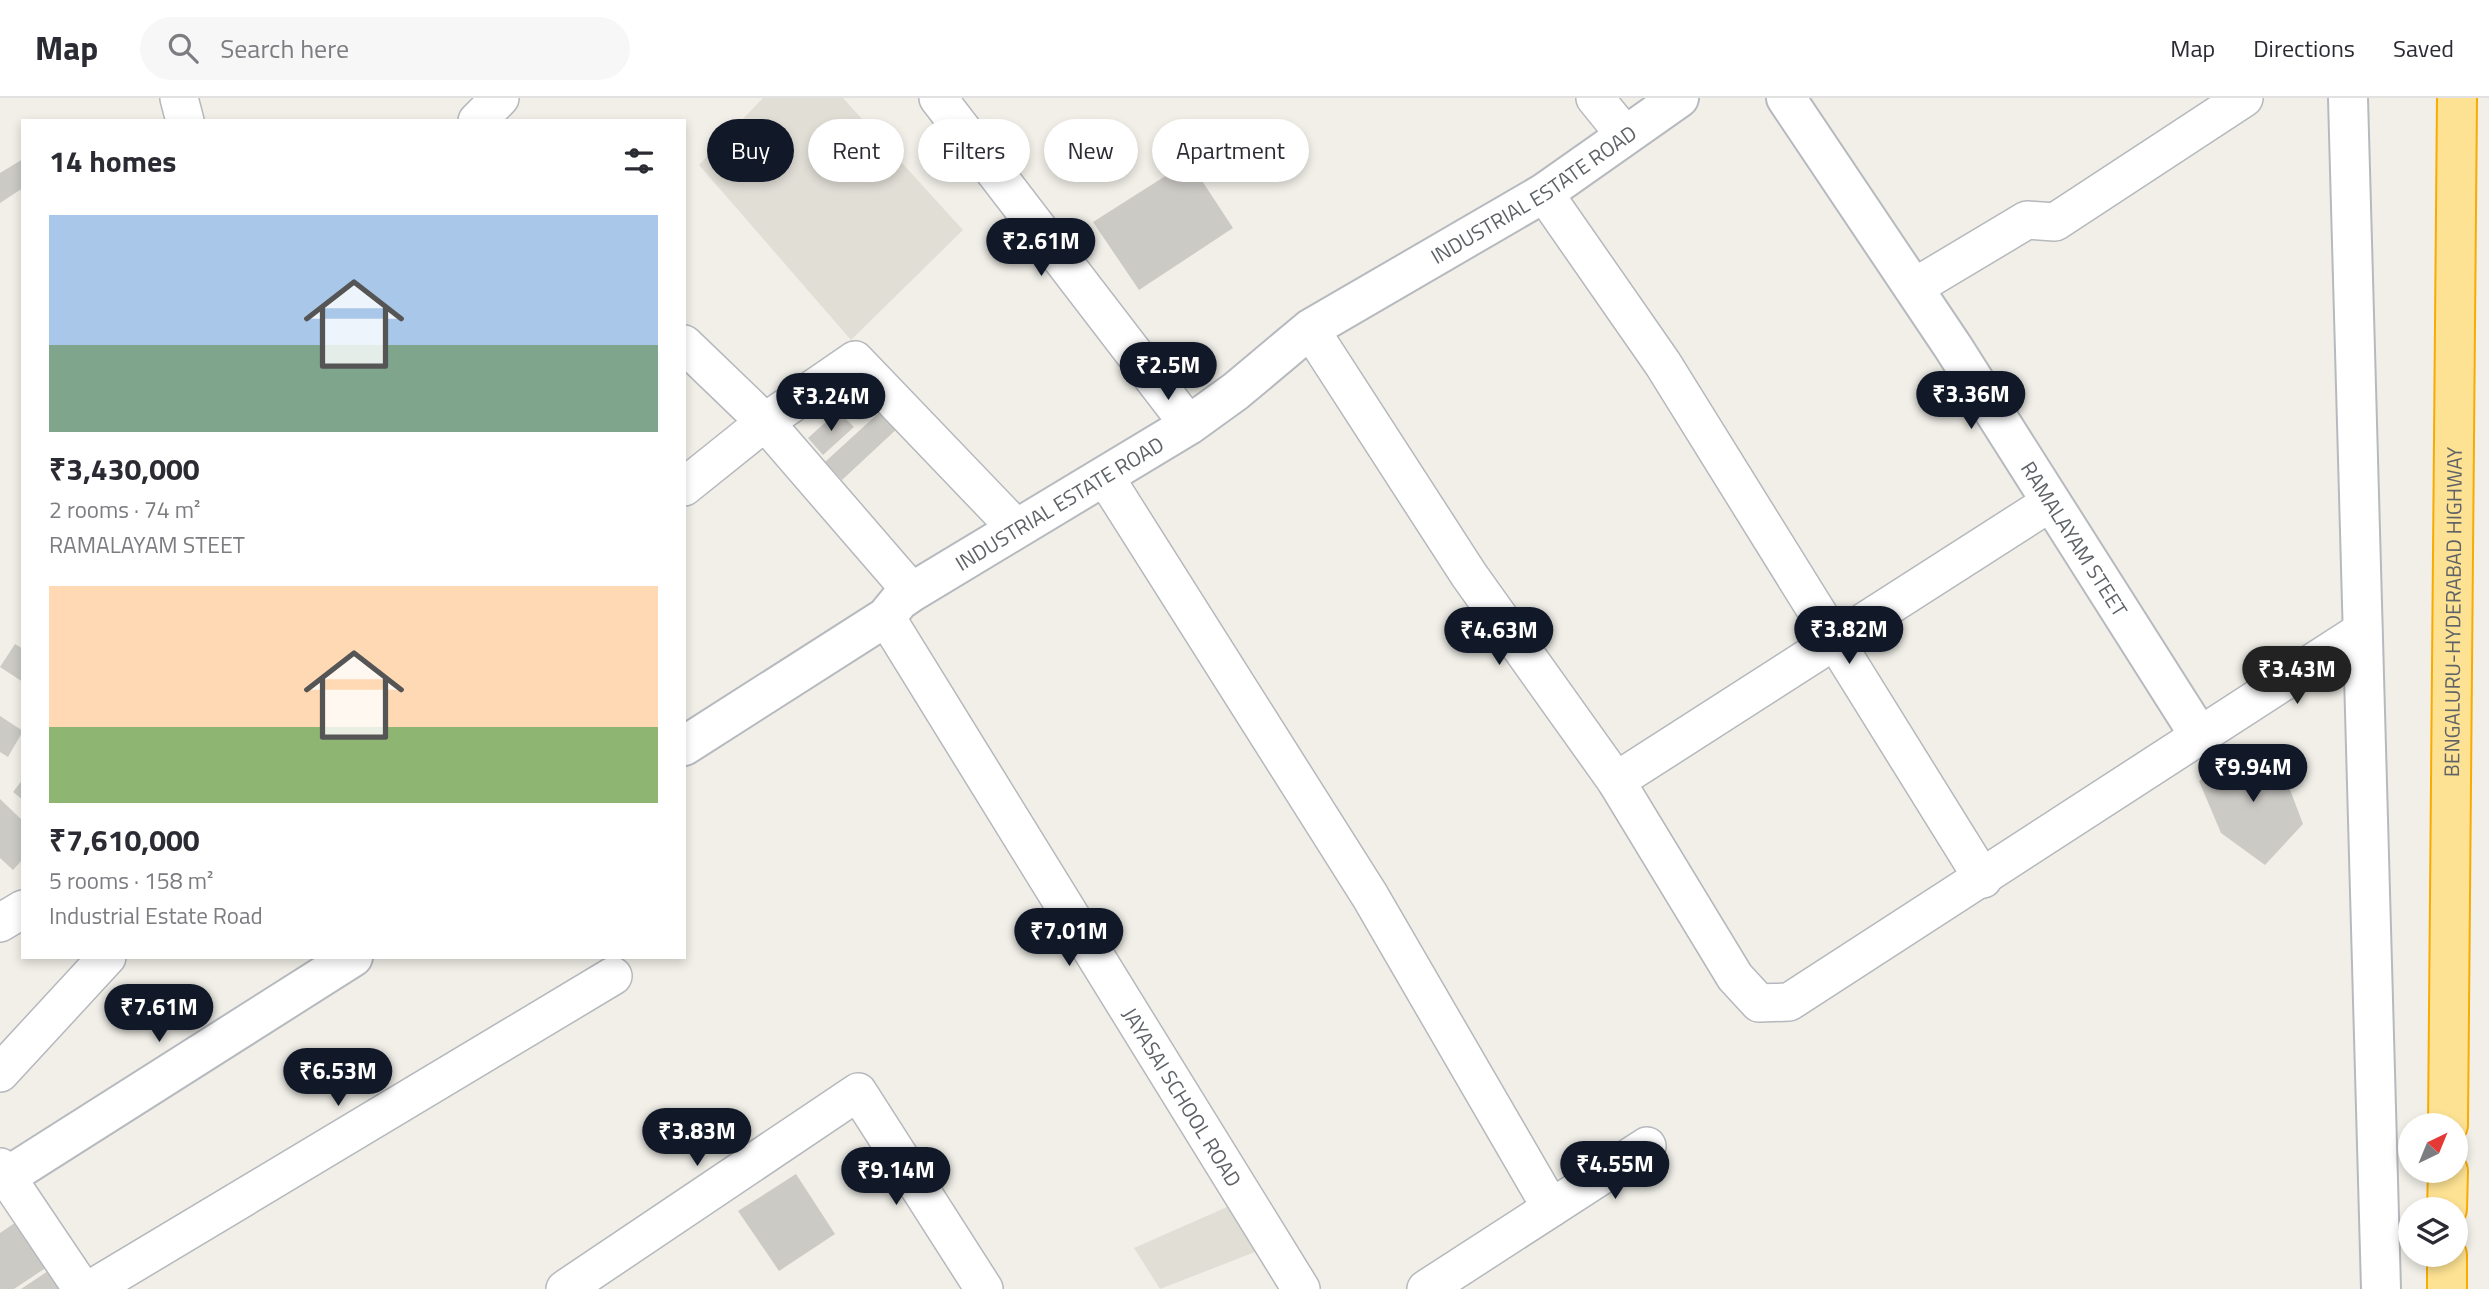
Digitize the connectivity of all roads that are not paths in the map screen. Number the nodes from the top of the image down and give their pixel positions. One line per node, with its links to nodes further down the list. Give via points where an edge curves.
1 (179, 98): 10 (street)
2 (499, 98): 11 (street)
3 (938, 98): 18 (street)
4 (1595, 98): 12 (street)
5 (1679, 98): 12 (street, INDUSTRIAL ESTATE ROAD)
6 (1786, 98): 14 (street, RAMALAYAM STEET)
7 (2244, 98): 14 (street, via 2055,222 2027,220)
8 (2348, 98): 24 (street)
9 (2457, 98): 36 (highway, BENGALURU-HYDERABAD HIGHWAY)
10 (185, 119)
11 (479, 119)
12 (1625, 135): 13 (street, INDUSTRIAL ESTATE ROAD)
13 (1544, 193): 15 (street, INDUSTRIAL ESTATE ROAD); 25 (street, via 1663,363)
14 (1913, 288): 21 (street, RAMALAYAM STEET)
15 (1310, 329): 18 (street, INDUSTRIAL ESTATE ROAD); 28 (street, via 1469,575)
16 (686, 346): 17 (street, JAYASAI SCHOOL ROAD)
17 (765, 422): 20 (street); 22 (street, via 855,360); 23 (street, JAYASAI SCHOOL ROAD)
18 (1189, 425): 19 (street, INDUSTRIAL ESTATE ROAD)
19 (1105, 477): 22 (street, INDUSTRIAL ESTATE ROAD); 39 (street, via 1370,896)
20 (686, 485)
21 (2051, 502): 25 (street); 26 (street, RAMALAYAM STEET)
22 (1016, 528): 23 (street, INDUSTRIAL ESTATE ROAD)
23 (899, 605): 27 (street, INDUSTRIAL ESTATE ROAD); 45 (street, JAYASAI SCHOOL ROAD)
24 (2362, 630): 26 (street); 47 (street)
25 (1836, 640): 28 (street); 29 (street)
26 (2199, 735): 29 (street)
27 (686, 745)
28 (1616, 781): 29 (street, via 1735,977 1759,1003 1788,1002)
29 (1983, 879)
30 (21, 910): 31 (street)
31 (0, 923)
32 (105, 959): 35 (street)
33 (350, 959): 38 (street)
34 (613, 976): 42 (street)
35 (0, 1073)
36 (2448, 1113)
37 (1647, 1146): 39 (street)
38 (3, 1174): 41 (street)
39 (1551, 1208): 46 (street)
40 (2447, 1267): 48 (highway)
41 (82, 1289)
42 (91, 1289)
43 (565, 1289): 44 (street, via 858,1092)
44 (984, 1289)
45 (1301, 1289)
46 (1426, 1289)
47 (2381, 1289)
48 (2447, 1289)

